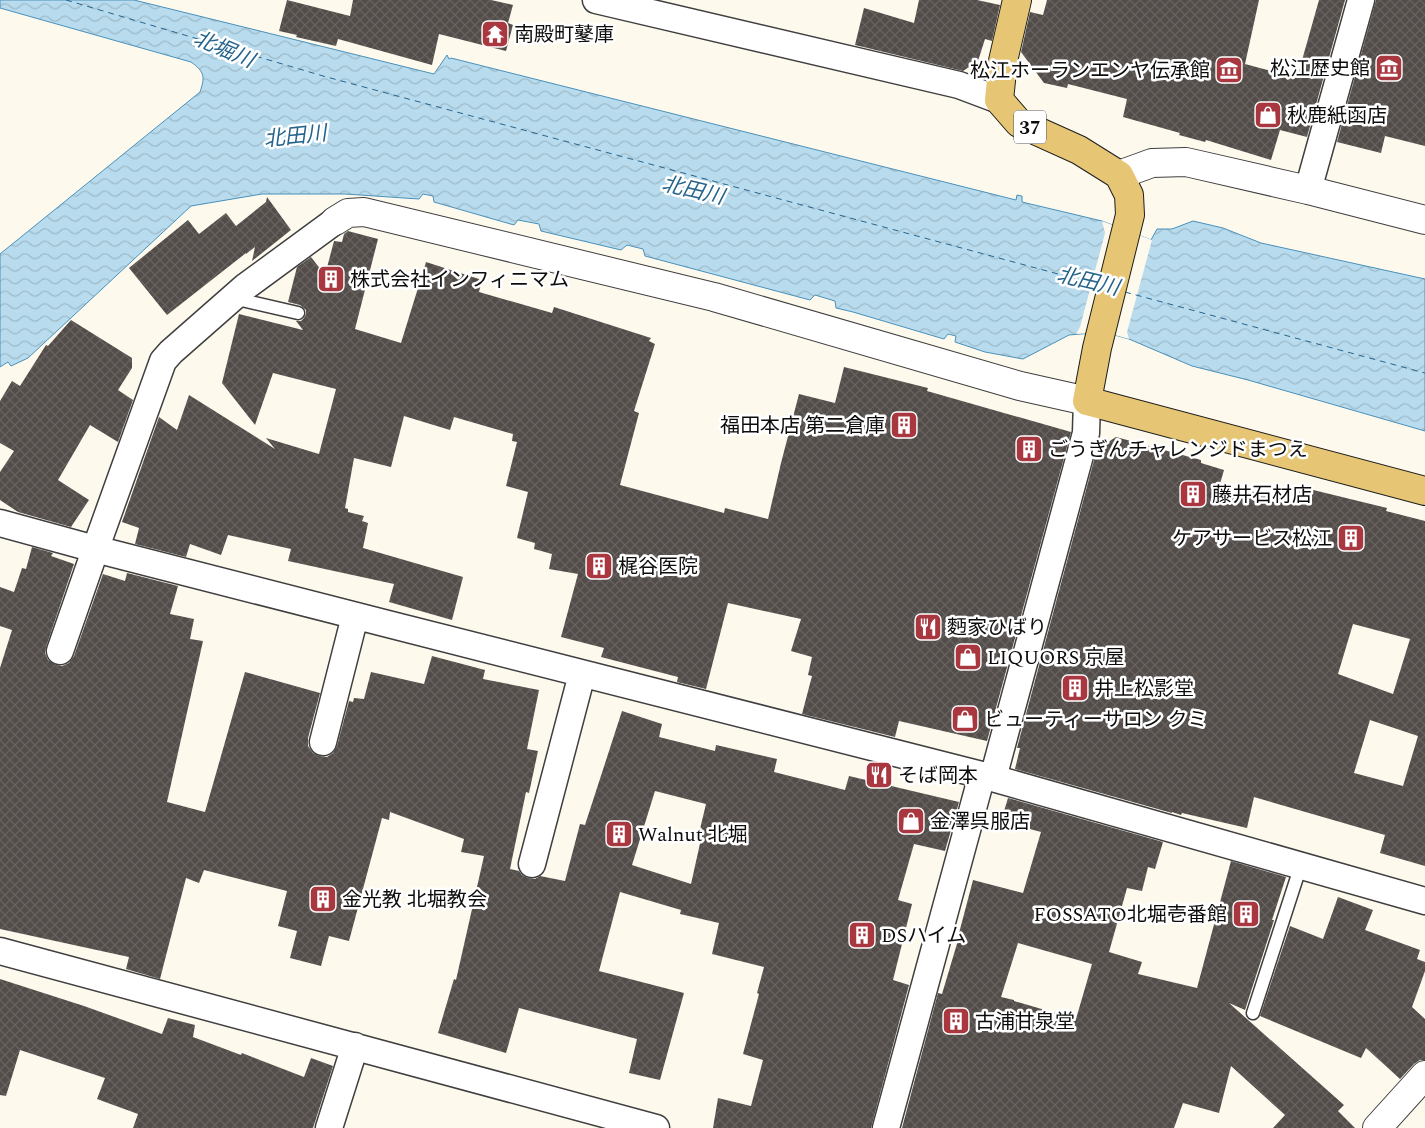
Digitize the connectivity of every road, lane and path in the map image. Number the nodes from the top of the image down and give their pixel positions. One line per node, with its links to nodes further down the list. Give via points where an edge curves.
1 (596, 0): 4 (street, via 959,85)
2 (1018, 0): 4 (main road, 37, via 1002,61)
3 (1361, 0): 6 (street)
4 (999, 100): 5 (main road, 37, via 1019,122 1079,150)
5 (1119, 175): 6 (street, via 1152,163 1186,162); 11 (main road, via 1129,195 1130,215)
6 (1308, 190): 7 (street)
7 (1425, 220)
8 (335, 221): 9 (street); 11 (street, via 348,213 364,212 714,297 1020,386)
9 (233, 298): 10 (lane); 14 (street, via 163,361)
10 (298, 313)
11 (1087, 401): 12 (main road); 19 (street, via 1086,433)
12 (1425, 491)
13 (0, 523): 14 (street)
14 (95, 549): 15 (street); 16 (street)
15 (355, 616): 17 (street); 18 (street)
16 (60, 651)
17 (582, 674): 19 (street); 20 (street)
18 (323, 742)
19 (987, 776): 21 (street); 29 (street)
20 (532, 864)
21 (1301, 866): 22 (street); 24 (lane)
22 (1425, 901)
23 (0, 952): 25 (street)
24 (1253, 1013)
25 (355, 1046): 27 (street); 28 (street)
26 (1425, 1075): 30 (street)
27 (329, 1128)
28 (656, 1128)
29 (886, 1128)
30 (1376, 1128)

